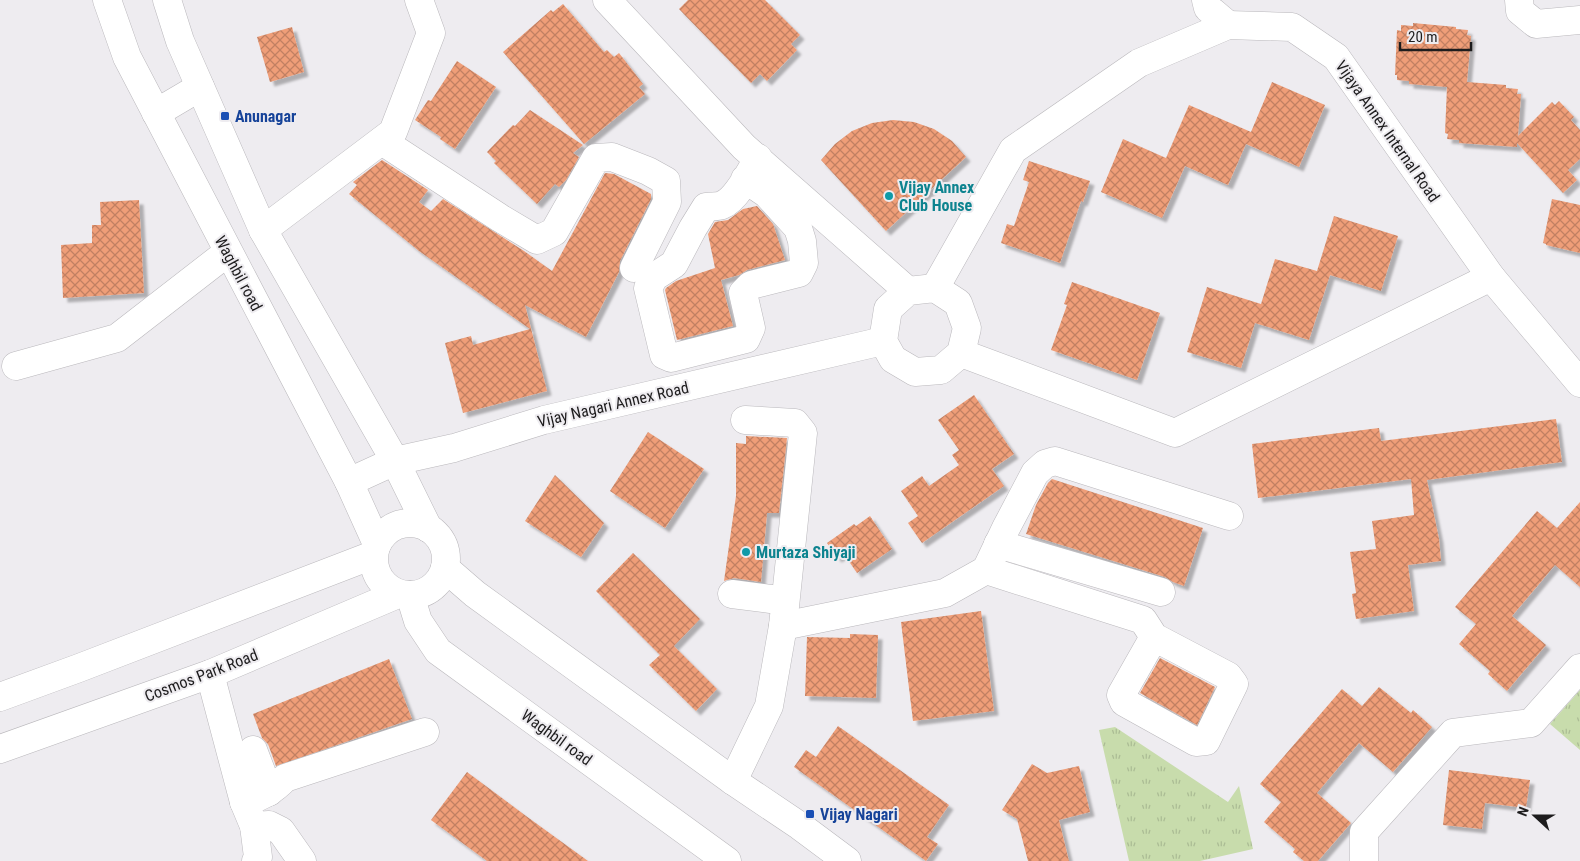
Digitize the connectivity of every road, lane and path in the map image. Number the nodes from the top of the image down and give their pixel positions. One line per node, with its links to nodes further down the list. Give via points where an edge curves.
1 (106, 0): 10 (street, Waghbil road, via 127,57)
2 (166, 0): 9 (street)
3 (419, 0): 11 (street, via 431,33 393,132)
4 (606, 0): 12 (street, via 744,146)
5 (1206, 0): 8 (street, via 1208,8)
6 (1519, 0): 7 (street, via 1520,11 1536,24)
7 (1580, 20)
8 (1228, 25): 16 (street, Vijaya Annex Internal Road, via 1292,27 1336,57); 17 (street, Vijaya Annex Internal Road, via 1139,64 1013,150)
9 (200, 87): 10 (street); 13 (street)
10 (156, 113): 14 (street, Waghbil road)
11 (382, 141): 13 (street); 15 (street, via 537,240 554,232 596,158 612,157 648,171 666,182 667,202)
12 (751, 169): 12 (street, via 737,193 723,205 706,207 674,264 654,277 648,288 664,356 671,358 746,339 751,328 743,293 751,285 799,274 804,263 798,228 767,194); 18 (street)
13 (263, 230): 24 (street)
14 (228, 252): 21 (street, via 117,338); 25 (street, Waghbil road)
15 (634, 268)
16 (1491, 277): 20 (street, via 1175,433); 22 (street, Vijaya Annex Internal Road)
17 (935, 288): 18 (street); 20 (street, via 958,303 967,328)
18 (908, 291): 19 (street, via 888,309)
19 (883, 341): 20 (street, via 892,359 915,372 941,370); 24 (street, Vijay Nagari Annex Road, via 544,420 454,448)
20 (961, 353)
21 (16, 366)
22 (1580, 383)
23 (745, 420): 37 (street, via 796,423 803,433)
24 (395, 461): 25 (street, Vijay Nagari Annex Road); 27 (street)
25 (349, 482): 30 (street, Waghbil road)
26 (1229, 516): 29 (street, via 1055,461 1045,464 1035,473)
27 (428, 528): 30 (street, via 417,523 393,527 384,534); 31 (street, via 444,545)
28 (776, 537): 36 (street)
29 (998, 544): 32 (street); 33 (street)
30 (375, 550): 34 (street, via 375,568 380,579 388,588); 41 (street)
31 (445, 568): 34 (street, via 432,588 422,593); 45 (street, via 475,594)
32 (986, 570): 37 (street, via 945,593); 38 (street, via 1143,620)
33 (1161, 592)
34 (404, 594): 40 (street, Cosmos Park Road); 49 (street, Waghbil road, via 438,651)
35 (732, 594): 36 (street)
36 (771, 599): 37 (street, via 771,622)
37 (781, 634): 45 (street, via 769,706)
38 (1154, 637)
39 (1580, 668): 51 (street, via 1531,723 1453,733 1364,832)
40 (210, 674): 43 (street, Cosmos Park Road); 46 (street)
41 (0, 697)
42 (425, 732): 46 (street, via 286,778)
43 (0, 749)
44 (253, 750): 46 (street)
45 (733, 781): 50 (street)
46 (256, 807): 47 (street); 48 (street, via 269,825 281,831)
47 (256, 861)
48 (302, 861)
49 (727, 861)
50 (846, 861)
51 (1364, 861)

